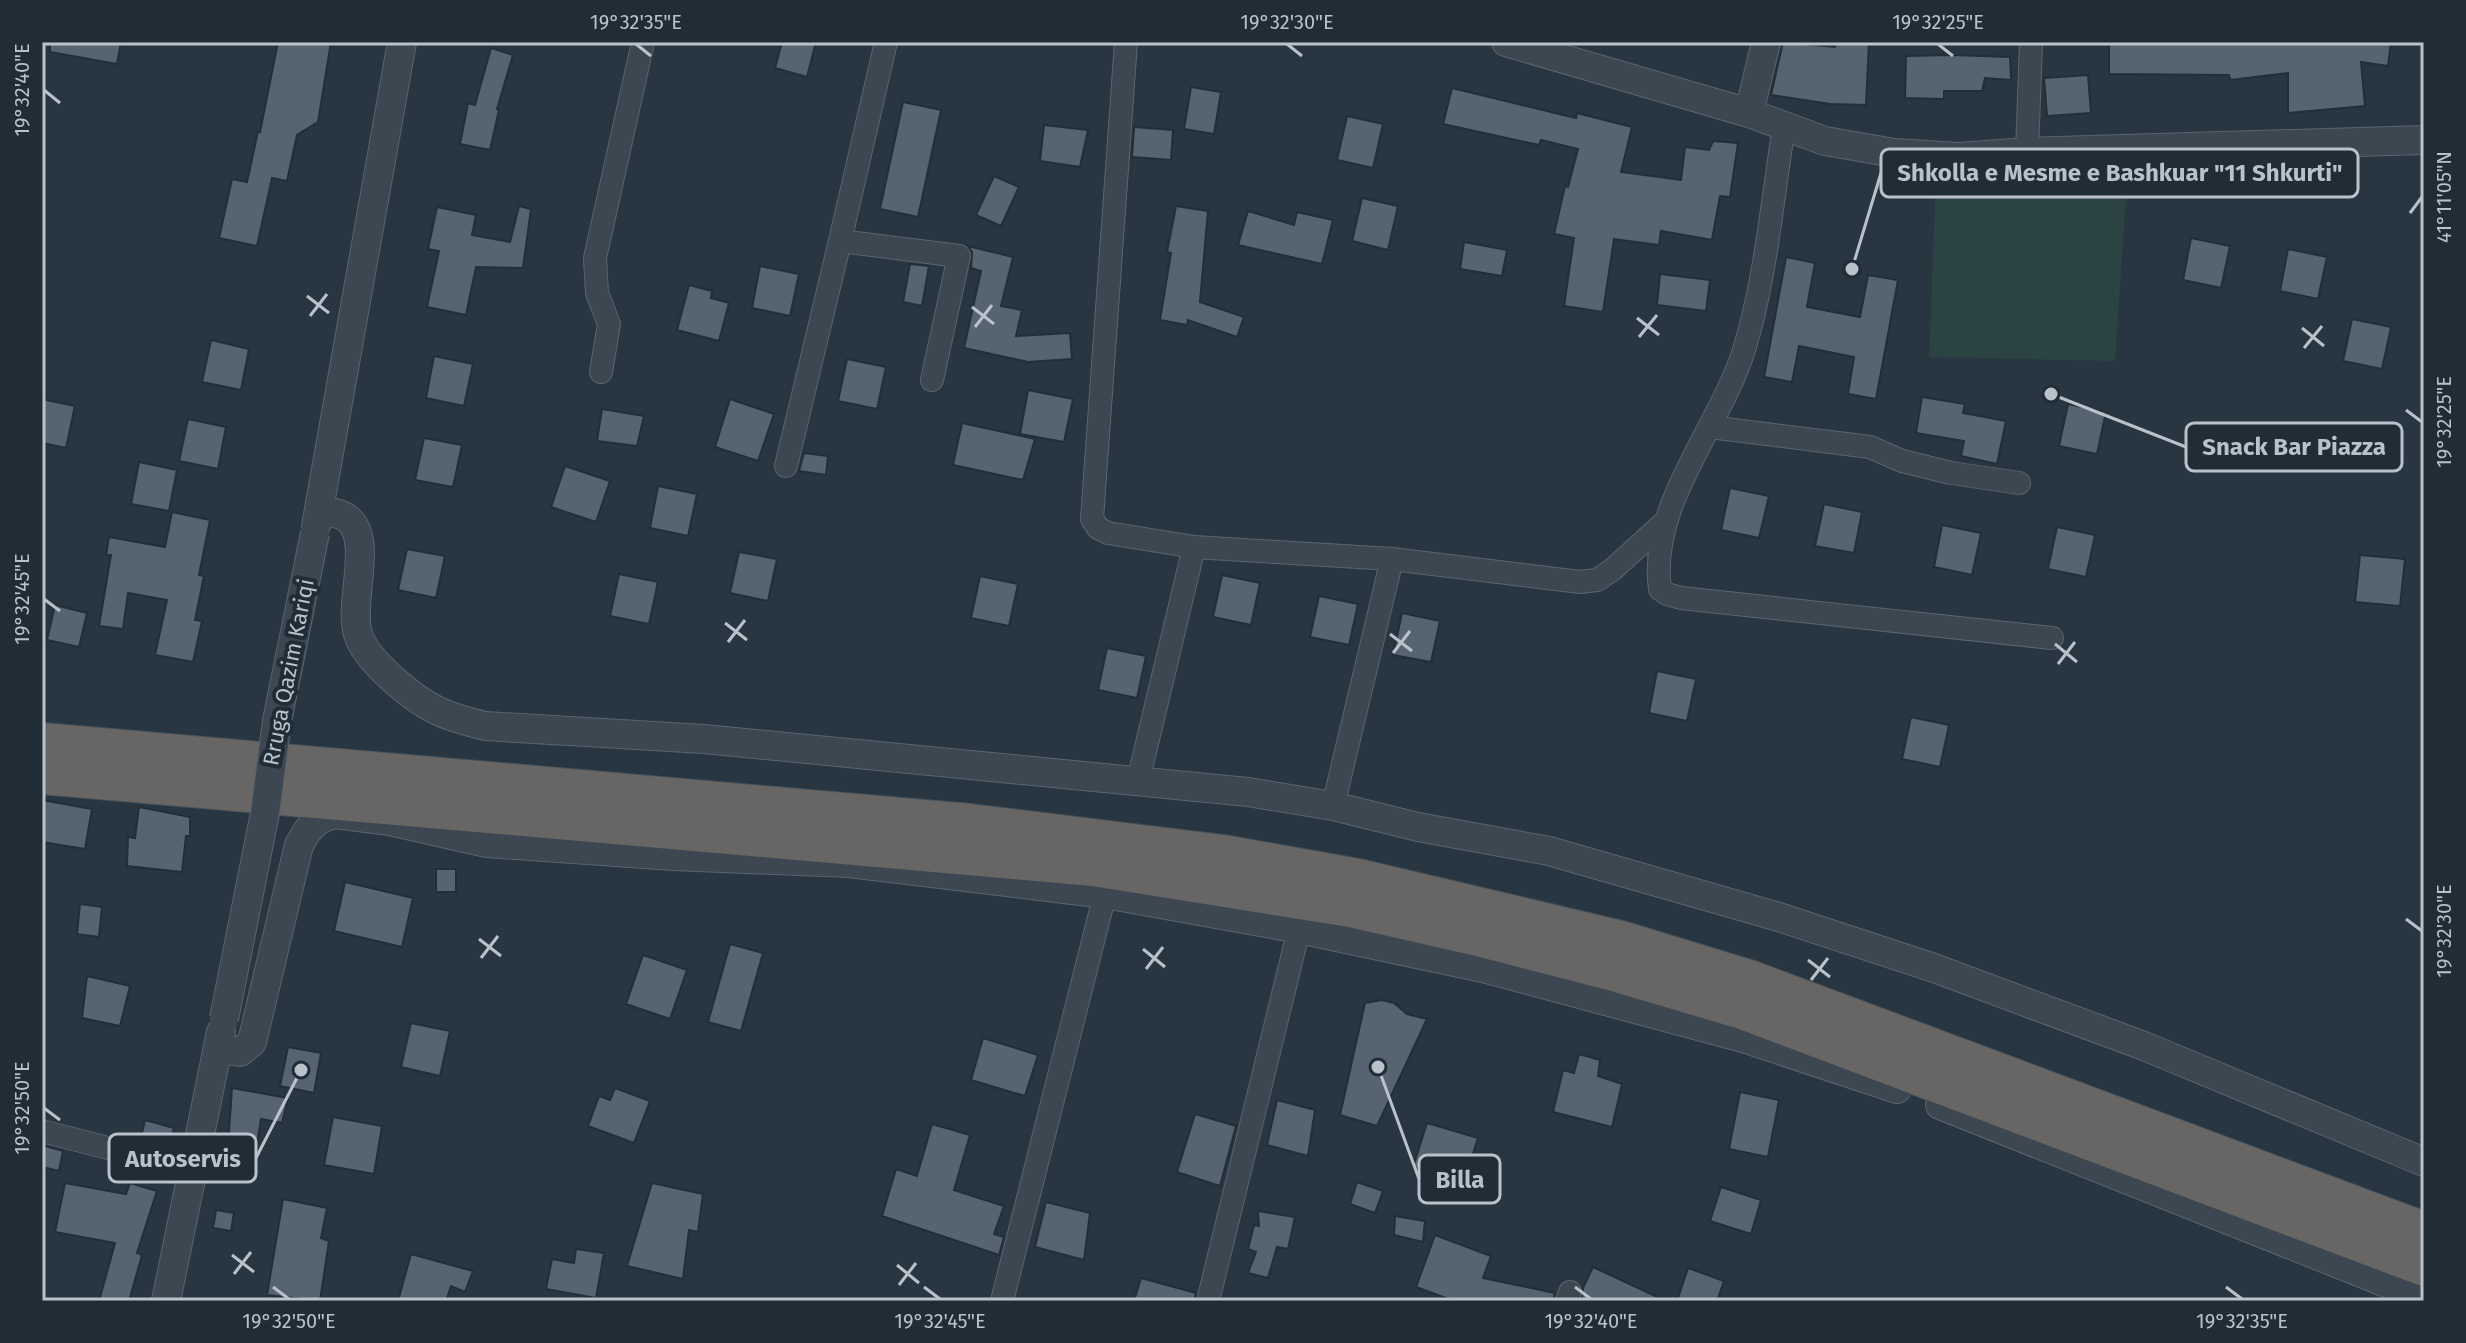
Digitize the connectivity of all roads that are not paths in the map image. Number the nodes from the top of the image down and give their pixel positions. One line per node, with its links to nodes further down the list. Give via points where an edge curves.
1 (402, 42): 19 (street, Rruga Qazim Kariqi)
2 (643, 42): 14 (street, via 595,258 597,293 609,324)
3 (886, 42): 13 (street)
4 (1126, 42): 21 (street, via 1092,519 1108,533)
5 (1506, 42): 8 (street)
6 (1766, 42): 9 (street)
7 (2031, 42): 12 (street)
8 (1567, 51): 9 (street)
9 (1749, 113): 10 (street)
10 (1784, 127): 12 (street, via 1825,141 1894,153 1959,157); 16 (street, via 1756,306 1728,392)
11 (2424, 140): 12 (street)
12 (2027, 152)
13 (840, 241): 15 (street, via 959,256); 17 (street)
14 (601, 372)
15 (932, 380)
16 (1710, 427): 18 (street, via 1858,445 1951,473); 20 (street)
17 (786, 466)
18 (2019, 483)
19 (317, 522): 26 (street, via 341,515 356,529 356,620 364,645 419,700 452,717 485,726 704,739); 30 (street, Rruga Qazim Kariqi, bridge)
20 (1665, 522): 22 (street, via 1597,580); 23 (street, via 1657,563 1660,589 1667,594)
21 (1194, 547): 22 (street); 26 (street)
22 (1392, 559): 27 (street)
23 (2052, 638)
24 (42, 741): 34 (highway, via 970,822 1208,851 1358,877 1621,939 1752,979)
25 (42, 776): 35 (highway, via 1093,868 1350,909 1496,942 1742,1011)
26 (1138, 781): 27 (street)
27 (1333, 806): 32 (street, via 1630,872 1934,968 2144,1046)
28 (1105, 894): 29 (street); 30 (street, via 849,863 487,843 335,814 320,819 299,845 252,1042 240,1052); 38 (street)
29 (1299, 929): 36 (street, via 1540,982 1867,1077); 39 (street)
30 (218, 1049): 33 (street, Rruga Qazim Kariqi)
31 (42, 1131): 33 (street)
32 (2424, 1162)
33 (193, 1170): 37 (street, Rruga Qazim Kariqi)
34 (2424, 1230)
35 (2424, 1268)
36 (2424, 1298)
37 (166, 1301)
38 (1002, 1301)
39 (1208, 1301)

